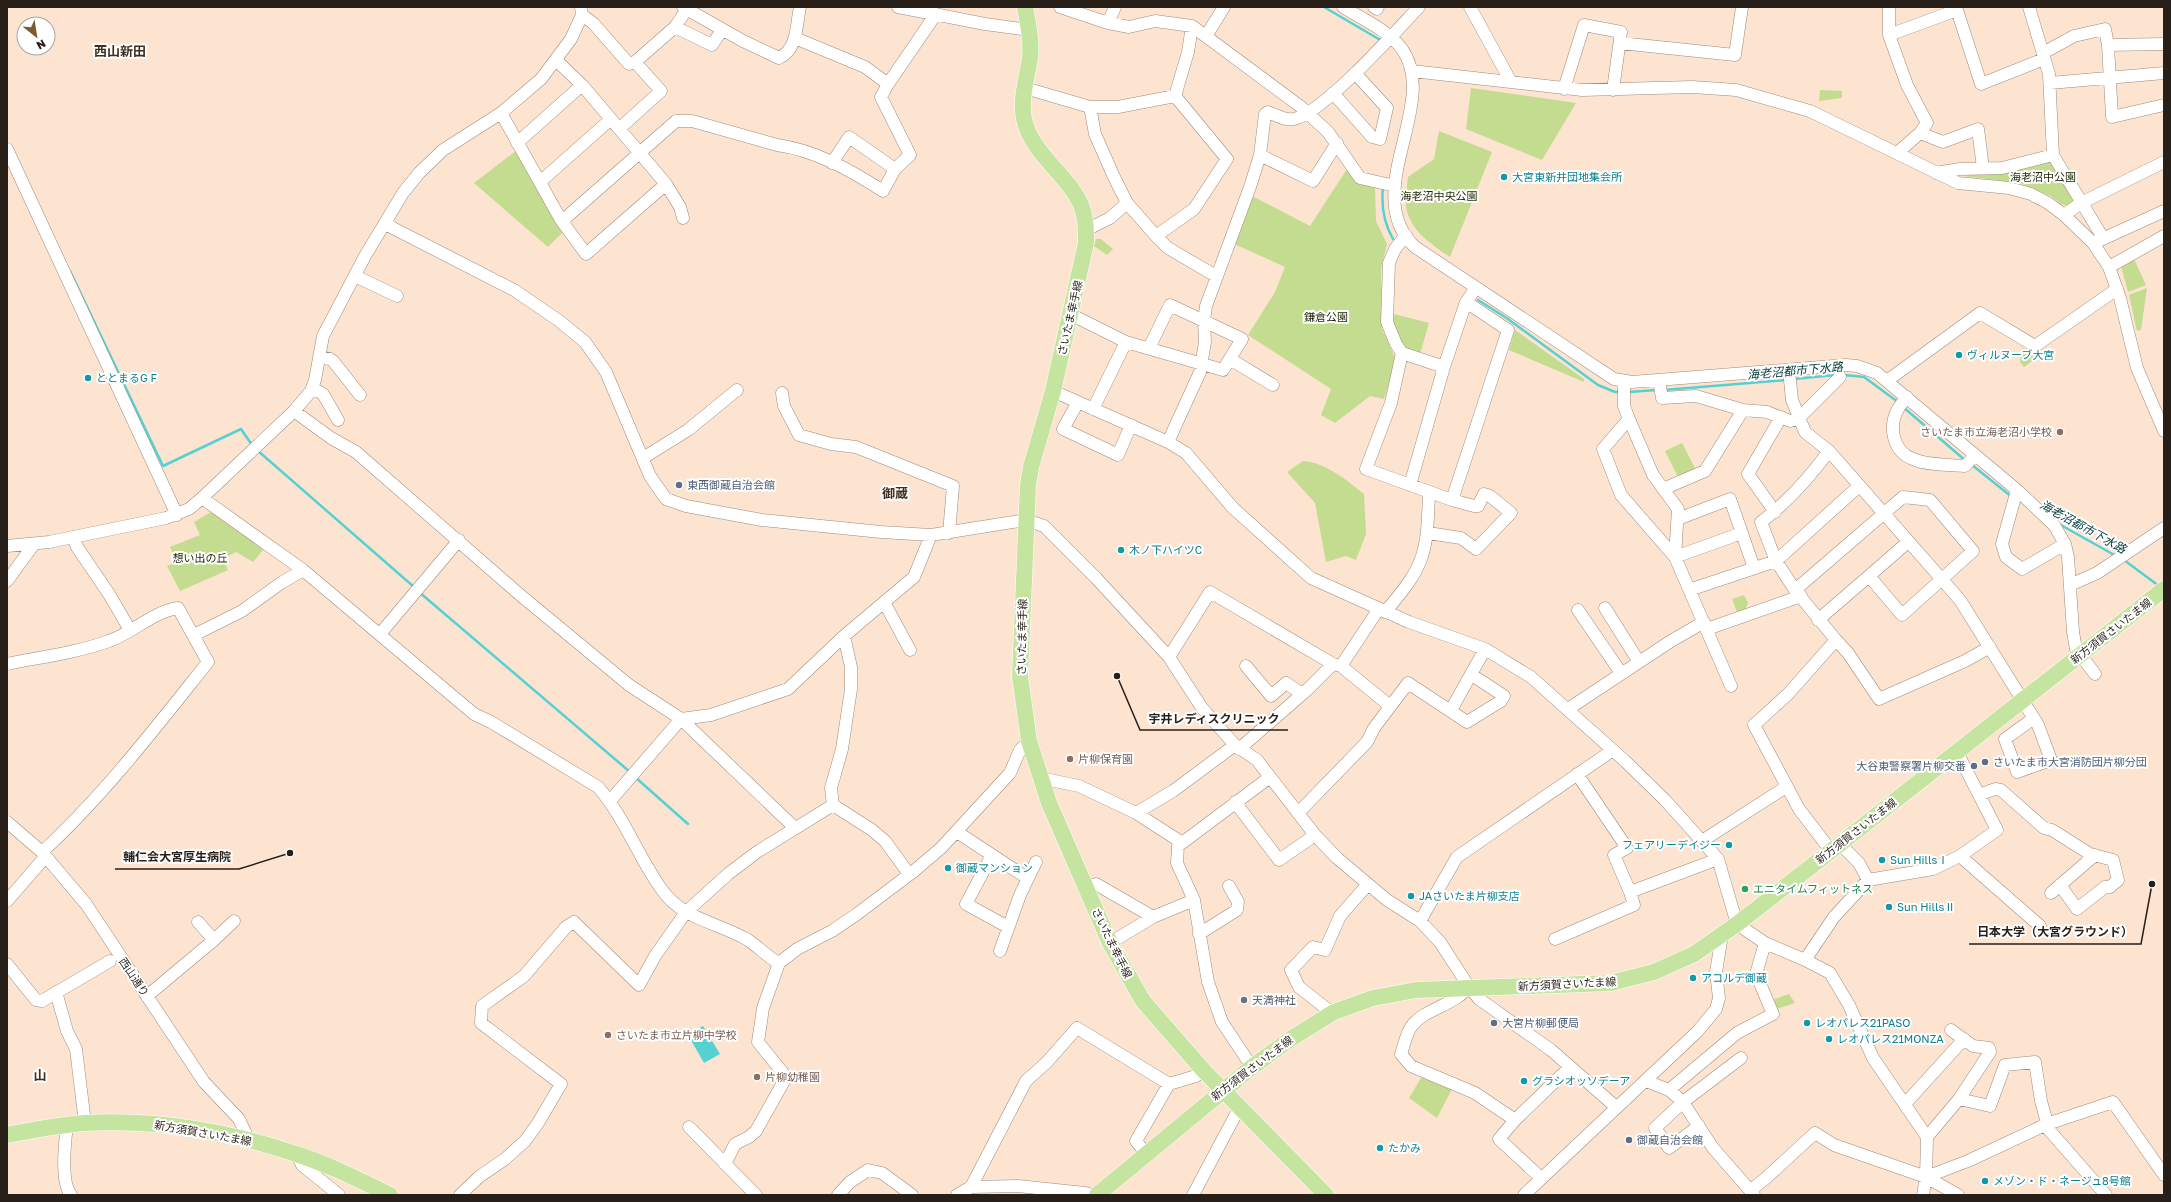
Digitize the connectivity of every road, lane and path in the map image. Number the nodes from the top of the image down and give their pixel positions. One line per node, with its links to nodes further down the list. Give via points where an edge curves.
1 (800, 7): 27 (street)
2 (898, 7): 18 (street)
3 (1025, 7): 23 (main road, さいたま幸手線)
4 (1115, 7): 19 (street)
5 (1224, 7): 25 (street)
6 (1342, 7): 26 (street)
7 (1374, 7): 8 (street)
8 (1378, 7)
9 (1419, 7): 26 (street)
10 (1470, 7): 38 (street)
11 (1742, 7): 28 (street, via 1735,55)
12 (1889, 7): 24 (street)
13 (2029, 7): 31 (street)
14 (685, 8): 21 (street); 22 (street)
15 (1065, 8): 19 (street)
16 (1960, 8): 24 (street); 31 (street, via 1981,84)
17 (581, 11): 32 (street, via 574,34); 33 (street, via 629,64)
18 (936, 14): 23 (street); 40 (street)
19 (1108, 23): 20 (street, via 1129,27 1155,21)
20 (1192, 26): 25 (street); 46 (street, via 1188,52)
21 (675, 27): 22 (street, via 712,45); 33 (street)
22 (722, 30): 27 (street, via 779,58 786,55)
23 (1029, 30): 42 (main road, さいたま幸手線, via 1030,57)
24 (1889, 35): 53 (street, via 1907,85 1927,123)
25 (1206, 36): 50 (street)
26 (1391, 37): 34 (street, via 1404,53); 35 (street)
27 (795, 38): 40 (street, via 865,67)
28 (1620, 43): 43 (street, via 1621,32 1584,25); 44 (street)
29 (2164, 44): 30 (street)
30 (2108, 45): 31 (street, via 2105,30 2074,36); 37 (street)
31 (2044, 56): 39 (street)
32 (556, 61): 41 (street); 49 (street, via 541,79)
33 (635, 62): 52 (street, via 661,91)
34 (1412, 71): 38 (street); 68 (street, via 1412,97)
35 (1355, 73): 45 (street); 45 (street, via 1386,108 1380,138 1372,137)
36 (2164, 73): 37 (street)
37 (2109, 79): 39 (street); 47 (street, via 2112,117)
38 (1511, 82): 43 (street)
39 (2050, 83): 60 (street)
40 (888, 84): 64 (street, via 881,97 910,155)
41 (582, 85): 51 (street); 54 (street)
42 (1025, 88): 48 (street); 76 (main road, さいたま幸手線, via 1024,119 1028,130 1041,154 1080,204)
43 (1564, 89): 44 (street)
44 (1613, 90): 58 (street, via 1706,87 1748,93 1810,111)
45 (1333, 93): 50 (street)
46 (1175, 96): 48 (street, via 1118,107); 78 (street, via 1227,159 1194,209)
47 (2164, 105)
48 (1090, 107): 69 (street, via 1098,145)
49 (501, 113): 54 (street); 75 (street, via 450,144 428,164 404,193)
50 (1307, 113): 55 (street); 59 (street, via 1287,120 1268,112 1265,114)
51 (612, 119): 52 (street); 66 (street)
52 (620, 128): 57 (street)
53 (1920, 133): 58 (street); 63 (street, via 1943,142 1978,129)
54 (517, 142): 66 (street)
55 (1337, 143): 59 (street, via 1313,181); 68 (street, via 1360,178)
56 (7, 149): 132 (street)
57 (640, 151): 62 (street, via 672,123 688,121 789,146); 67 (street); 74 (street)
58 (1897, 153): 65 (street)
59 (1260, 155): 83 (street)
60 (2053, 155): 63 (street, via 2002,168); 70 (street)
61 (2164, 162): 70 (street)
62 (832, 163): 64 (street, via 859,175 884,191); 64 (street, via 849,137)
63 (1983, 168): 65 (street)
64 (895, 169)
65 (1936, 173): 72 (street, via 1958,183 2009,188 2031,194)
66 (540, 182): 74 (street)
67 (666, 184): 73 (street, via 680,207); 74 (street, via 586,254)
68 (1395, 186): 77 (street, via 1394,203)
69 (1127, 203): 76 (street, via 1110,218); 78 (street)
70 (2081, 203): 72 (street); 80 (street)
71 (2164, 211): 80 (street)
72 (2064, 215): 80 (street)
73 (683, 218)
74 (562, 221)
75 (385, 224): 82 (street); 122 (street, via 514,290 585,342 606,372)
76 (1086, 230): 88 (main road, さいたま幸手線, via 1085,254)
77 (1406, 235): 84 (street, via 1415,247); 92 (street, via 1395,248 1389,263 1388,281 1387,322)
78 (1156, 236): 83 (street, via 1168,248)
79 (2164, 236): 81 (street)
80 (2098, 241): 81 (street)
81 (2109, 267): 85 (street)
82 (355, 276): 86 (street); 93 (street, via 323,336)
83 (1216, 276): 89 (street)
84 (1476, 288): 87 (street); 103 (street)
85 (2116, 289): 100 (street, via 2035,346 1980,313); 118 (street, via 2137,368)
86 (397, 296)
87 (1466, 302): 96 (street); 129 (street, via 1508,330)
88 (1070, 314): 90 (street); 105 (main road, さいたま幸手線)
89 (1204, 321): 91 (street, via 1170,305); 94 (street, via 1242,339); 95 (street)
90 (1126, 342): 91 (street); 110 (street)
91 (1149, 348): 95 (street)
92 (1402, 353): 96 (street); 123 (street, via 1391,403 1366,469)
93 (318, 357): 102 (street); 107 (street, via 333,361)
94 (1230, 359): 95 (street, via 1224,370); 101 (street)
95 (1202, 364): 119 (street)
96 (1444, 367): 123 (street)
97 (1789, 370): 99 (street); 100 (street, via 1857,366); 114 (street, via 1792,400)
98 (1840, 377): 114 (street)
99 (1659, 380): 103 (street); 111 (street, via 1662,398 1706,397)
100 (1888, 380): 108 (street)
101 (1274, 385)
102 (312, 388): 112 (street); 115 (street, via 323,394)
103 (1624, 389): 116 (street)
104 (737, 390): 122 (street, via 688,430)
105 (1053, 391): 109 (street); 134 (main road, さいたま幸手線, via 1031,467)
106 (782, 393): 136 (street, via 784,406 799,435 831,444 856,447 953,486)
107 (360, 395)
108 (1908, 397): 121 (street); 121 (street, via 1897,410 1893,429 1894,440 1904,455 1914,460 1965,466)
109 (1078, 402): 110 (street); 117 (street, via 1063,429 1118,455)
110 (1093, 409): 117 (street)
111 (1743, 410): 113 (street, via 1767,412); 125 (street, via 1705,471)
112 (294, 411): 128 (street); 141 (street, via 331,438 356,452)
113 (1781, 417): 114 (street, via 1790,420); 130 (street, via 1748,474)
114 (1799, 418): 120 (street, via 1805,432)
115 (338, 420)
116 (1628, 420): 125 (street, via 1653,475); 146 (street, via 1603,449 1621,494)
117 (1131, 425): 119 (street)
118 (2164, 431)
119 (1168, 442): 160 (street, via 1186,453 1233,508 1311,578)
120 (1829, 451): 124 (street); 130 (street, via 1805,482)
121 (1975, 455): 126 (street)
122 (643, 458): 139 (street, via 655,484 666,499 686,506 797,524)
123 (1410, 485): 127 (street)
124 (1859, 486): 131 (street); 147 (street)
125 (1663, 489): 133 (street, via 1678,509)
126 (2017, 490): 144 (street, via 2054,525); 144 (street, via 2002,544 2006,557 2022,569)
127 (1429, 492): 129 (street); 137 (street)
128 (202, 498): 132 (street); 149 (street)
129 (1452, 500): 137 (street, via 1478,506 1484,494 1511,513 1476,549 1461,538)
130 (1775, 512): 147 (street, via 1761,522)
131 (1882, 514): 142 (street); 151 (street, via 1903,497 1930,500 1973,551); 156 (street)
132 (177, 515): 140 (street)
133 (1678, 519): 138 (street, via 1730,499); 146 (street)
134 (1026, 520): 136 (street); 172 (street, via 1044,526 1052,533); 188 (main road, さいたま幸手線, via 1020,676)
135 (2164, 528): 153 (street, via 2097,573)
136 (949, 533): 139 (street)
137 (1428, 533): 160 (street, via 1423,558 1417,571 1408,585)
138 (1742, 533): 146 (street); 148 (street)
139 (931, 535): 157 (street, via 914,577)
140 (73, 537): 143 (street); 163 (street)
141 (459, 540): 164 (street); 187 (street, via 519,594 629,685)
142 (1908, 542): 150 (street); 151 (street)
143 (34, 544): 145 (street); 152 (street)
144 (2065, 544): 153 (street)
145 (7, 546)
146 (1675, 557): 155 (street)
147 (1776, 561): 148 (street); 156 (street)
148 (1754, 568): 155 (street)
149 (303, 570): 164 (street); 165 (street, via 280,583 242,611)
150 (1869, 576): 151 (street, via 1902,615); 161 (street)
151 (1942, 580): 168 (street, via 1964,604)
152 (7, 581)
153 (2070, 585): 171 (street, via 2074,640)
154 (2164, 589): 171 (main road, 新方須賀さいたま線)
155 (1689, 590): 162 (street)
156 (1798, 593): 161 (street); 162 (street)
157 (884, 602): 166 (street); 170 (street)
158 (1605, 608): 173 (street)
159 (1578, 610): 177 (street)
160 (1382, 611): 169 (street); 175 (street)
161 (1818, 620): 167 (street)
162 (1705, 626): 173 (street); 180 (street)
163 (130, 630): 165 (street, via 178,608); 174 (street, via 111,641 85,649)
164 (380, 634): 197 (street, via 474,714 598,787)
165 (194, 635): 209 (street, via 208,662 150,737)
166 (844, 636): 187 (street, via 788,689 710,715); 199 (street, via 851,667 851,689 842,748 831,788)
167 (1836, 640): 168 (street, via 1848,653 1879,699 1965,661); 195 (street, via 1788,694 1754,725)
168 (1990, 646): 182 (street)
169 (1485, 649): 179 (street); 184 (street, via 1531,677)
170 (910, 650)
171 (2079, 656): 178 (street); 182 (main road, 新方須賀さいたま線)
172 (1169, 657): 175 (street, via 1210,592); 189 (street, via 1202,708)
173 (1639, 662): 177 (street)
174 (7, 664)
175 (1337, 665): 181 (street); 183 (street)
176 (1246, 666): 181 (street, via 1271,696 1286,683)
177 (1621, 673): 184 (street)
178 (2095, 674)
179 (1472, 675): 185 (street); 185 (street, via 1504,696 1501,701 1467,722)
180 (1731, 686)
181 (1302, 694): 189 (street)
182 (2023, 700): 186 (street); 191 (main road, 新方須賀さいたま線)
183 (1390, 706): 185 (street, via 1408,683); 201 (street, via 1367,742)
184 (1568, 709): 190 (street)
185 (1451, 710)
186 (2034, 718): 186 (street, via 2005,739 2017,772 2051,760)
187 (681, 720): 197 (street); 203 (street)
188 (1029, 741): 194 (main road, さいたま幸手線); 204 (street, via 1020,750 1010,773)
189 (1237, 747): 193 (street, via 1256,760); 200 (street)
190 (1613, 750): 192 (street); 206 (street, via 1665,800)
191 (1957, 752): 196 (street); 208 (main road, 新方須賀さいたま線)
192 (1576, 774): 221 (street, via 1626,848 1614,855); 228 (street, via 1457,857)
193 (1270, 777): 198 (street); 201 (street)
194 (1040, 778): 200 (street, via 1079,786); 220 (main road, さいたま幸手線)
195 (1786, 787): 206 (street); 208 (street, via 1799,809)
196 (1979, 795): 211 (street, via 1995,789 2001,790 2044,828); 212 (street, via 1997,830)
197 (610, 801): 224 (street, via 662,891)
198 (1235, 802): 205 (street, via 1279,860); 207 (street)
199 (833, 804): 203 (street); 215 (street, via 885,841)
200 (1136, 813): 207 (street)
201 (1298, 813): 205 (street)
202 (7, 822): 209 (street, 西山通り)
203 (796, 828): 224 (street, via 728,874)
204 (957, 832): 210 (street); 215 (street)
205 (1315, 835): 218 (street, via 1336,858)
206 (1702, 841): 213 (street)
207 (1181, 842): 222 (street, via 1178,846 1177,863)
208 (1836, 848): 217 (street, via 1859,863); 229 (main road, 新方須賀さいたま線)
209 (44, 854): 223 (street); 245 (street, 西山通り, via 86,904)
210 (992, 855): 216 (street); 231 (street, via 966,904)
211 (2095, 855): 211 (street, via 2056,889 2077,909 2118,880 2112,860)
212 (1960, 856): 217 (street, via 1933,869); 230 (street)
213 (1718, 859): 221 (street); 229 (street)
214 (1036, 862): 216 (street)
215 (909, 874): 241 (street, via 832,931 797,949)
216 (1027, 878): 231 (street)
217 (1868, 880): 239 (street, via 1834,916)
218 (1368, 884): 228 (street); 246 (street, via 1340,916 1325,950 1313,947 1291,970 1299,987)
219 (1229, 886): 232 (street, via 1238,902 1237,910)
220 (1086, 888): 225 (street, via 1096,884); 236 (main road, さいたま幸手線)
221 (1630, 892): 234 (street, via 1634,905)
222 (1194, 900): 225 (street); 232 (street)
223 (7, 901)
224 (686, 912): 241 (street, via 748,940 769,958); 283 (street, via 639,984 574,922 566,927 524,976 482,1006 481,1023 561,1084 525,1141)
225 (1153, 917): 236 (street)
226 (234, 921): 235 (street)
227 (198, 922): 235 (street)
228 (1420, 922): 243 (street, via 1440,942)
229 (1737, 924): 233 (main road, 新方須賀さいたま線); 237 (street)
230 (2040, 926)
231 (1008, 927): 238 (street)
232 (1199, 934): 250 (street, via 1208,982 1222,1022)
233 (1722, 935): 243 (main road, 新方須賀さいたま線, via 1677,962 1634,979 1611,983); 253 (street, via 1716,972 1719,998 1716,1009 1698,1031)
234 (1555, 939)
235 (214, 940): 245 (street)
236 (1110, 943): 252 (main road, さいたま幸手線, via 1143,1001)
237 (1765, 943): 239 (street); 256 (street, via 1756,974 1773,1014 1737,1033)
238 (1000, 951)
239 (1805, 960): 259 (street, via 1830,973 1849,1005 1873,1058)
240 (110, 961): 244 (street)
241 (780, 963): 273 (street, via 763,1008 758,1042 782,1073 784,1081 756,1131 735,1144)
242 (7, 964): 244 (street, via 36,1000 42,1001)
243 (1469, 987): 246 (main road, 新方須賀さいたま線, via 1395,993); 251 (street, via 1480,999 1551,1050); 262 (street, via 1461,996 1425,1014 1411,1027 1401,1054 1410,1066 1475,1092)
244 (56, 992): 263 (street, via 67,1031 76,1049)
245 (147, 996): 270 (street, 西山通り, via 204,1082 239,1119)
246 (1332, 1013): 250 (main road, 新方須賀さいたま線)
247 (1951, 1030): 248 (street)
248 (1964, 1039): 257 (street, via 1973,1046 1989,1048 1990,1052); 259 (street)
249 (1741, 1058): 258 (street)
250 (1252, 1067): 255 (main road, 新方須賀さいたま線)
251 (1570, 1067): 260 (street); 262 (street)
252 (1204, 1071): 254 (street); 255 (main road, さいたま幸手線)
253 (1646, 1081): 256 (street); 260 (street)
254 (1169, 1084): 271 (street, via 1136,1140); 277 (street, via 1076,1028 1026,1081)
255 (1223, 1090): 261 (main road, さいたま幸手線); 271 (main road, 新方須賀さいたま線)
256 (1669, 1090): 258 (street)
257 (1959, 1099): 264 (street, via 1990,1106 2005,1065 2035,1062); 269 (street)
258 (1683, 1102): 266 (street); 266 (street, via 1655,1128 1670,1148)
259 (1905, 1104): 269 (street)
260 (1616, 1107): 276 (street)
261 (1242, 1109): 288 (street, via 1235,1116); 289 (main road, さいたま幸手線)
262 (1515, 1120): 276 (street, via 1499,1139)
263 (85, 1123): 265 (main road, 新方須賀さいたま線); 270 (main road, 新方須賀さいたま線, via 152,1123)
264 (2048, 1124): 274 (street, via 2113,1102); 275 (street, via 1968,1161); 293 (street, via 2049,1130)
265 (67, 1125): 268 (main road, 新方須賀さいたま線); 280 (street, via 65,1165)
266 (1699, 1126): 278 (street, via 1713,1148)
267 (689, 1127): 273 (street)
268 (7, 1135)
269 (1927, 1137): 275 (street)
270 (250, 1141): 272 (main road, 新方須賀さいたま線)
271 (1146, 1153): 279 (main road, 新方須賀さいたま線)
272 (297, 1154): 281 (street, via 302,1166); 282 (main road, 新方須賀さいたま線)
273 (725, 1164): 284 (street)
274 (2164, 1175)
275 (1926, 1177): 278 (street, via 1834,1145 1815,1133); 291 (street); 292 (street)
276 (1541, 1178): 290 (street)
277 (971, 1187): 279 (street, via 1018,1186); 287 (street)
278 (1752, 1192)
279 (1102, 1193)
280 (71, 1195)
281 (339, 1195)
282 (390, 1195)
283 (460, 1195)
284 (756, 1195)
285 (838, 1195): 286 (street, via 850,1182 868,1170 882,1173)
286 (912, 1195)
287 (957, 1195)
288 (1194, 1195)
289 (1326, 1195)
290 (1524, 1195)
291 (1923, 1195)
292 (1958, 1195)
293 (2106, 1195)

